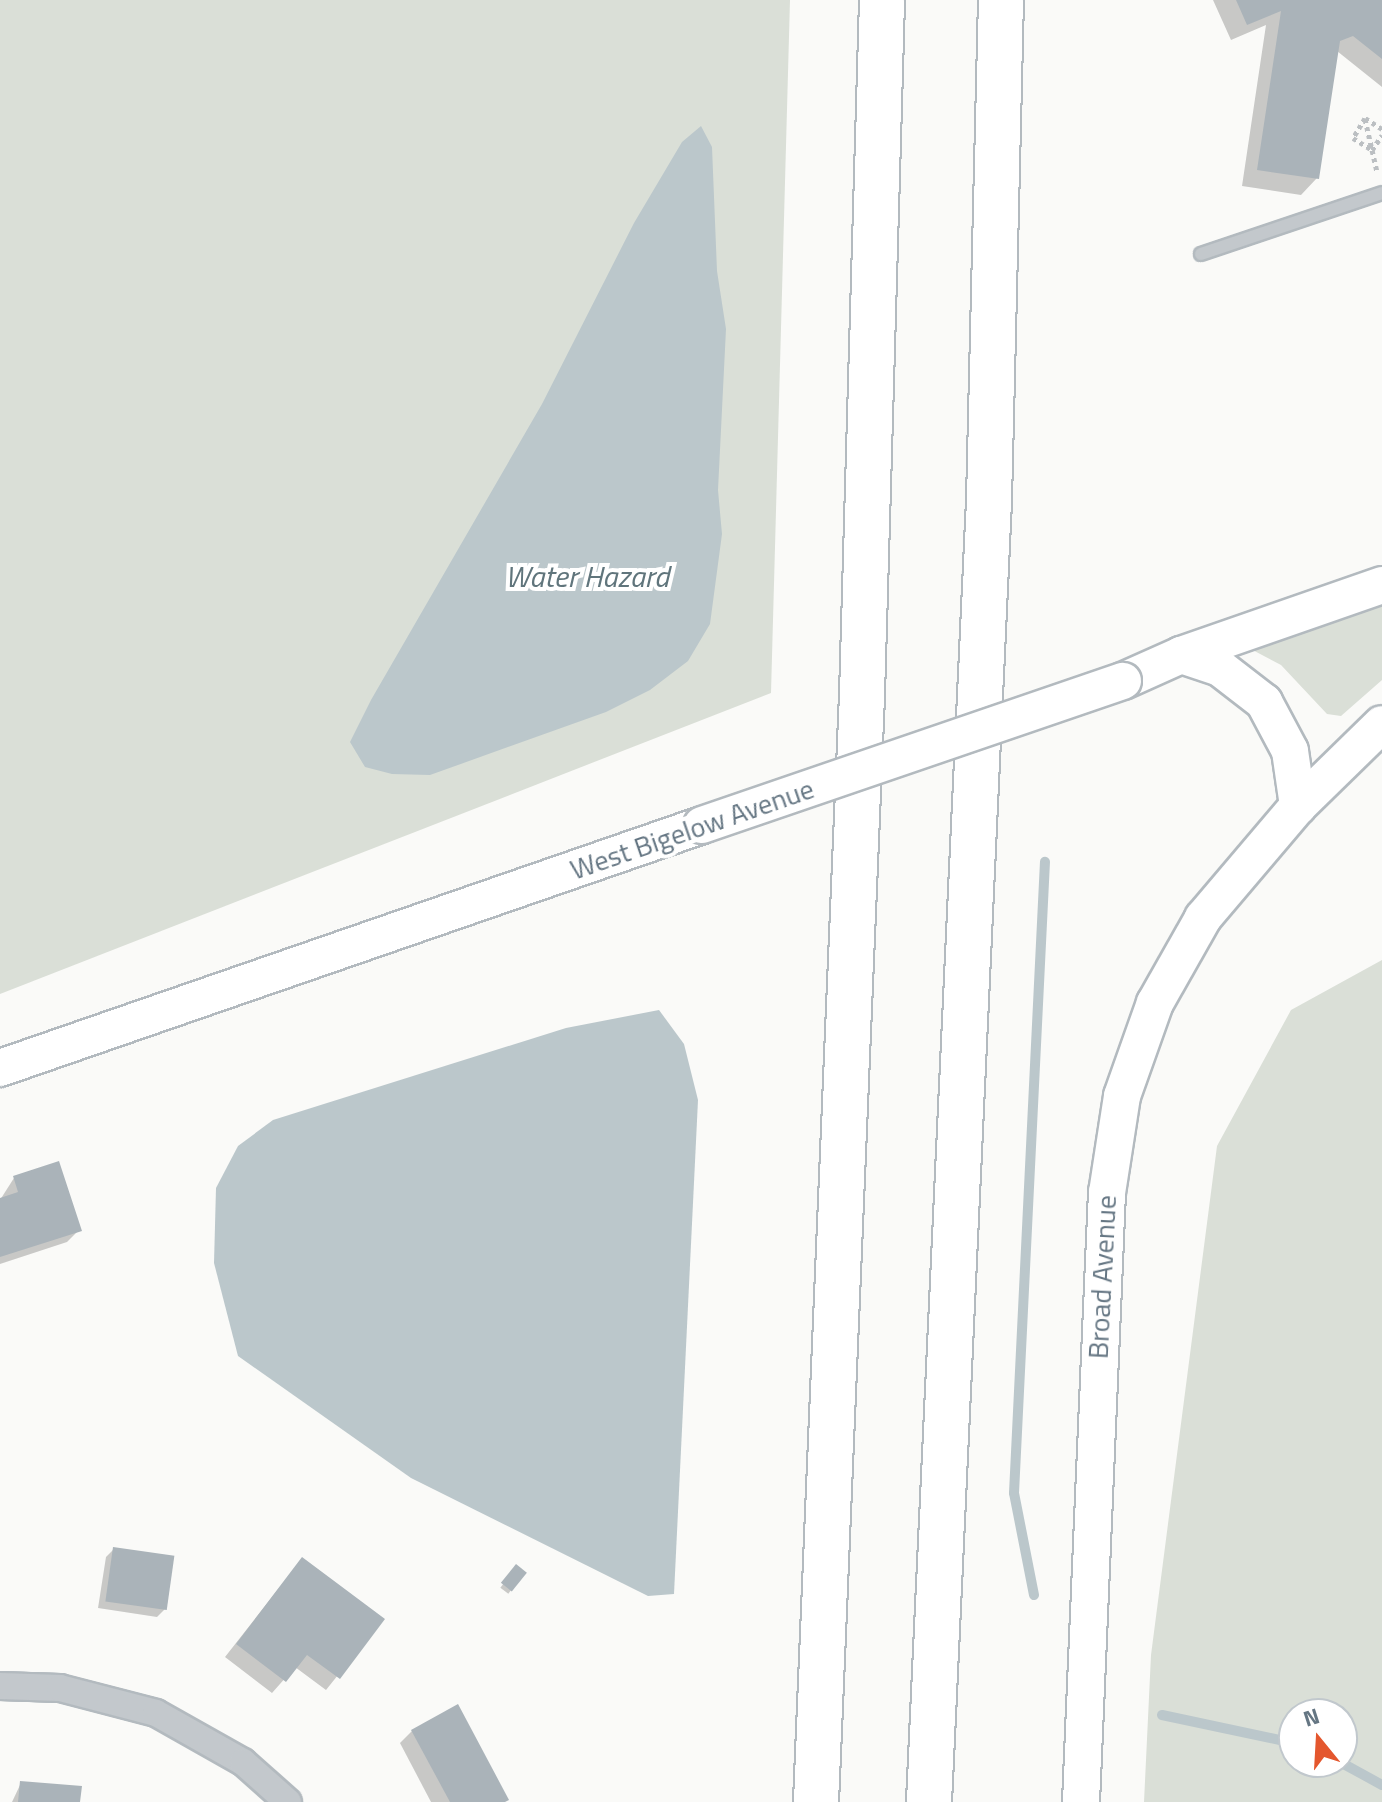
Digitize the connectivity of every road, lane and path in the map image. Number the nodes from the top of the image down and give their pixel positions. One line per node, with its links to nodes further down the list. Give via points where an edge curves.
1 (882, 0): 16 (highway, via 863,680)
2 (1001, 0): 17 (highway, via 989,501)
3 (1365, 118): 4 (path); 6 (path); 6 (path, via 1353,138)
4 (1382, 129)
5 (1382, 135): 6 (path)
6 (1372, 150): 7 (path)
7 (1382, 193): 8 (lane)
8 (1201, 254)
9 (1382, 585): 10 (main road, West Bigelow Avenue)
10 (1181, 655): 12 (main road, via 1220,668 1264,702 1290,751); 13 (main road, West Bigelow Avenue, bridge, via 1123,681)
11 (1382, 724): 12 (main road, Broad Avenue)
12 (1298, 806): 18 (main road, Broad Avenue, via 1232,878 1190,939 1155,1003 1122,1096 1105,1222)
13 (0, 1068)
14 (0, 1686): 15 (street, via 60,1688 156,1713 243,1762)
15 (288, 1802)
16 (816, 1802)
17 (929, 1802)
18 (1081, 1802)

